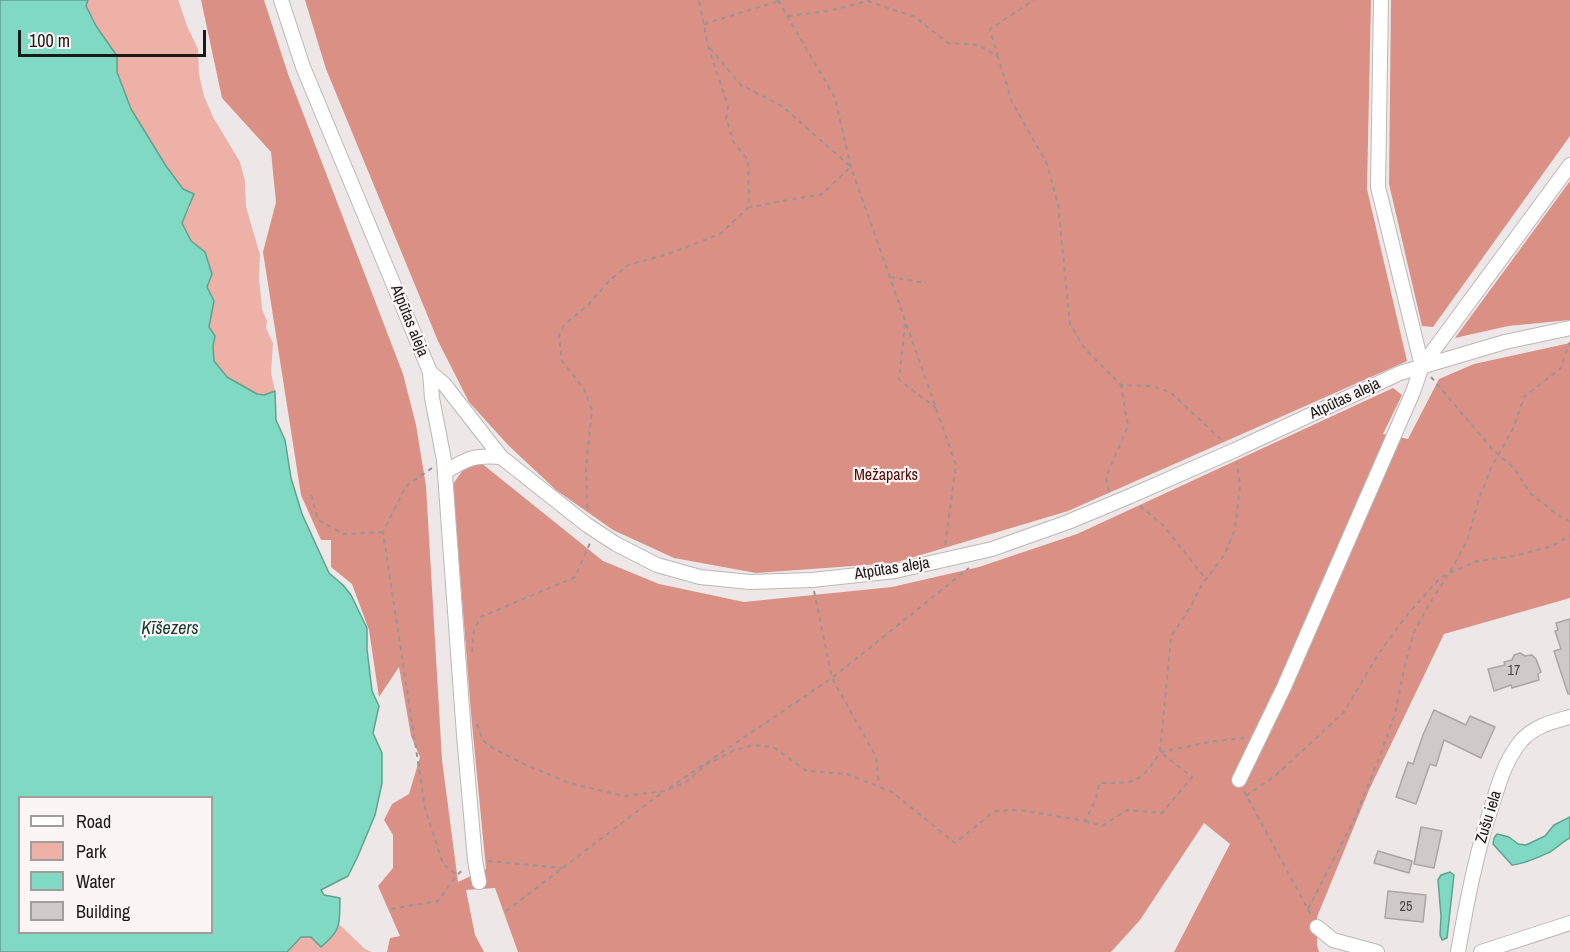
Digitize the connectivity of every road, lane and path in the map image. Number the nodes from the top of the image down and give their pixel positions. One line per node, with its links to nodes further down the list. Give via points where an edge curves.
1 (280, 0): 19 (street, Atpūtas aleja, via 303,67)
2 (699, 0): 7 (path)
3 (778, 0): 6 (path); 7 (path)
4 (1034, 0): 9 (path, via 990,29)
5 (1381, 0): 18 (street, via 1378,187)
6 (788, 16): 9 (path, via 868,1 915,17 948,43 979,45); 11 (path, via 836,98)
7 (704, 24): 8 (path)
8 (708, 46): 11 (path, via 741,85 782,106); 12 (path, via 728,106 726,118 734,143 748,160)
9 (998, 57): 20 (path, via 1012,102 1047,164 1058,204 1070,324 1085,349)
10 (1570, 165): 18 (street)
11 (851, 166): 12 (path, via 822,195); 13 (path)
12 (749, 207): 30 (path, via 720,234 628,265 564,325 559,336 562,361 584,389 592,410 586,467)
13 (890, 277): 14 (path); 15 (path)
14 (926, 283)
15 (905, 321): 21 (path); 21 (path, via 899,380)
16 (1570, 328): 18 (street, Atpūtas aleja)
17 (1570, 342): 23 (path, via 1560,369 1524,397 1514,427)
18 (1422, 366): 22 (street, Atpūtas aleja); 23 (path); 42 (street)
19 (430, 372): 24 (street, Atpūtas aleja, via 444,384); 25 (street)
20 (1120, 385): 22 (path, via 1151,386 1170,392); 28 (path, via 1128,426 1106,477)
21 (936, 408): 33 (path, via 956,465)
22 (1235, 450): 27 (street, Atpūtas aleja); 36 (path, via 1240,485 1235,529 1225,554)
23 (1498, 455): 29 (path, via 1514,467 1531,494); 35 (path, via 1467,541)
24 (501, 457): 25 (street, via 482,456); 30 (street, Atpūtas aleja)
25 (445, 466): 31 (path, via 406,486); 49 (street)
26 (311, 495): 31 (path, via 318,520 344,534)
27 (1128, 497): 28 (street, Atpūtas aleja); 36 (path, via 1163,525)
28 (1112, 503): 33 (street, Atpūtas aleja, via 992,549)
29 (1570, 521)
30 (588, 525): 37 (street, Atpūtas aleja, via 657,566 700,578 750,582); 38 (path, via 591,546 574,577 481,617 474,630)
31 (383, 532): 51 (path, via 425,808 443,864)
32 (1570, 536): 35 (path, via 1552,546 1477,561)
33 (943, 561): 37 (street, Atpūtas aleja, via 895,571)
34 (974, 563): 39 (path)
35 (1450, 572): 47 (path, via 1407,615 1344,712 1275,776); 54 (path, via 1414,632 1395,714 1379,758 1354,820)
36 (1206, 579): 43 (path, via 1171,637)
37 (812, 580): 39 (path)
38 (472, 652)
39 (832, 678): 45 (path, via 876,757); 46 (path)
40 (1570, 717): 59 (street, Zušu iela, via 1530,733 1520,742 1501,777 1473,871)
41 (476, 722): 46 (path, via 489,746 569,783 624,796)
42 (1260, 736): 43 (path); 44 (street)
43 (1160, 752): 48 (path, via 1147,773 1130,783 1099,783); 48 (path, via 1192,777 1162,813 1127,810 1102,826)
44 (1239, 780): 47 (path)
45 (879, 785): 46 (path, via 847,774 807,771 773,747 753,745 706,764 686,782); 48 (path, via 955,843 995,812 1019,810)
46 (665, 791): 50 (path)
47 (1246, 796): 54 (path)
48 (1085, 821)
49 (475, 860): 50 (path); 51 (path); 52 (street)
50 (563, 868): 55 (path)
51 (457, 875): 53 (path, via 438,900)
52 (479, 882)
53 (391, 909)
54 (1308, 909): 57 (path)
55 (506, 911)
56 (1570, 923): 60 (street)
57 (1317, 927): 58 (street, via 1333,940)
58 (1377, 952)
59 (1458, 952)
60 (1481, 952)

